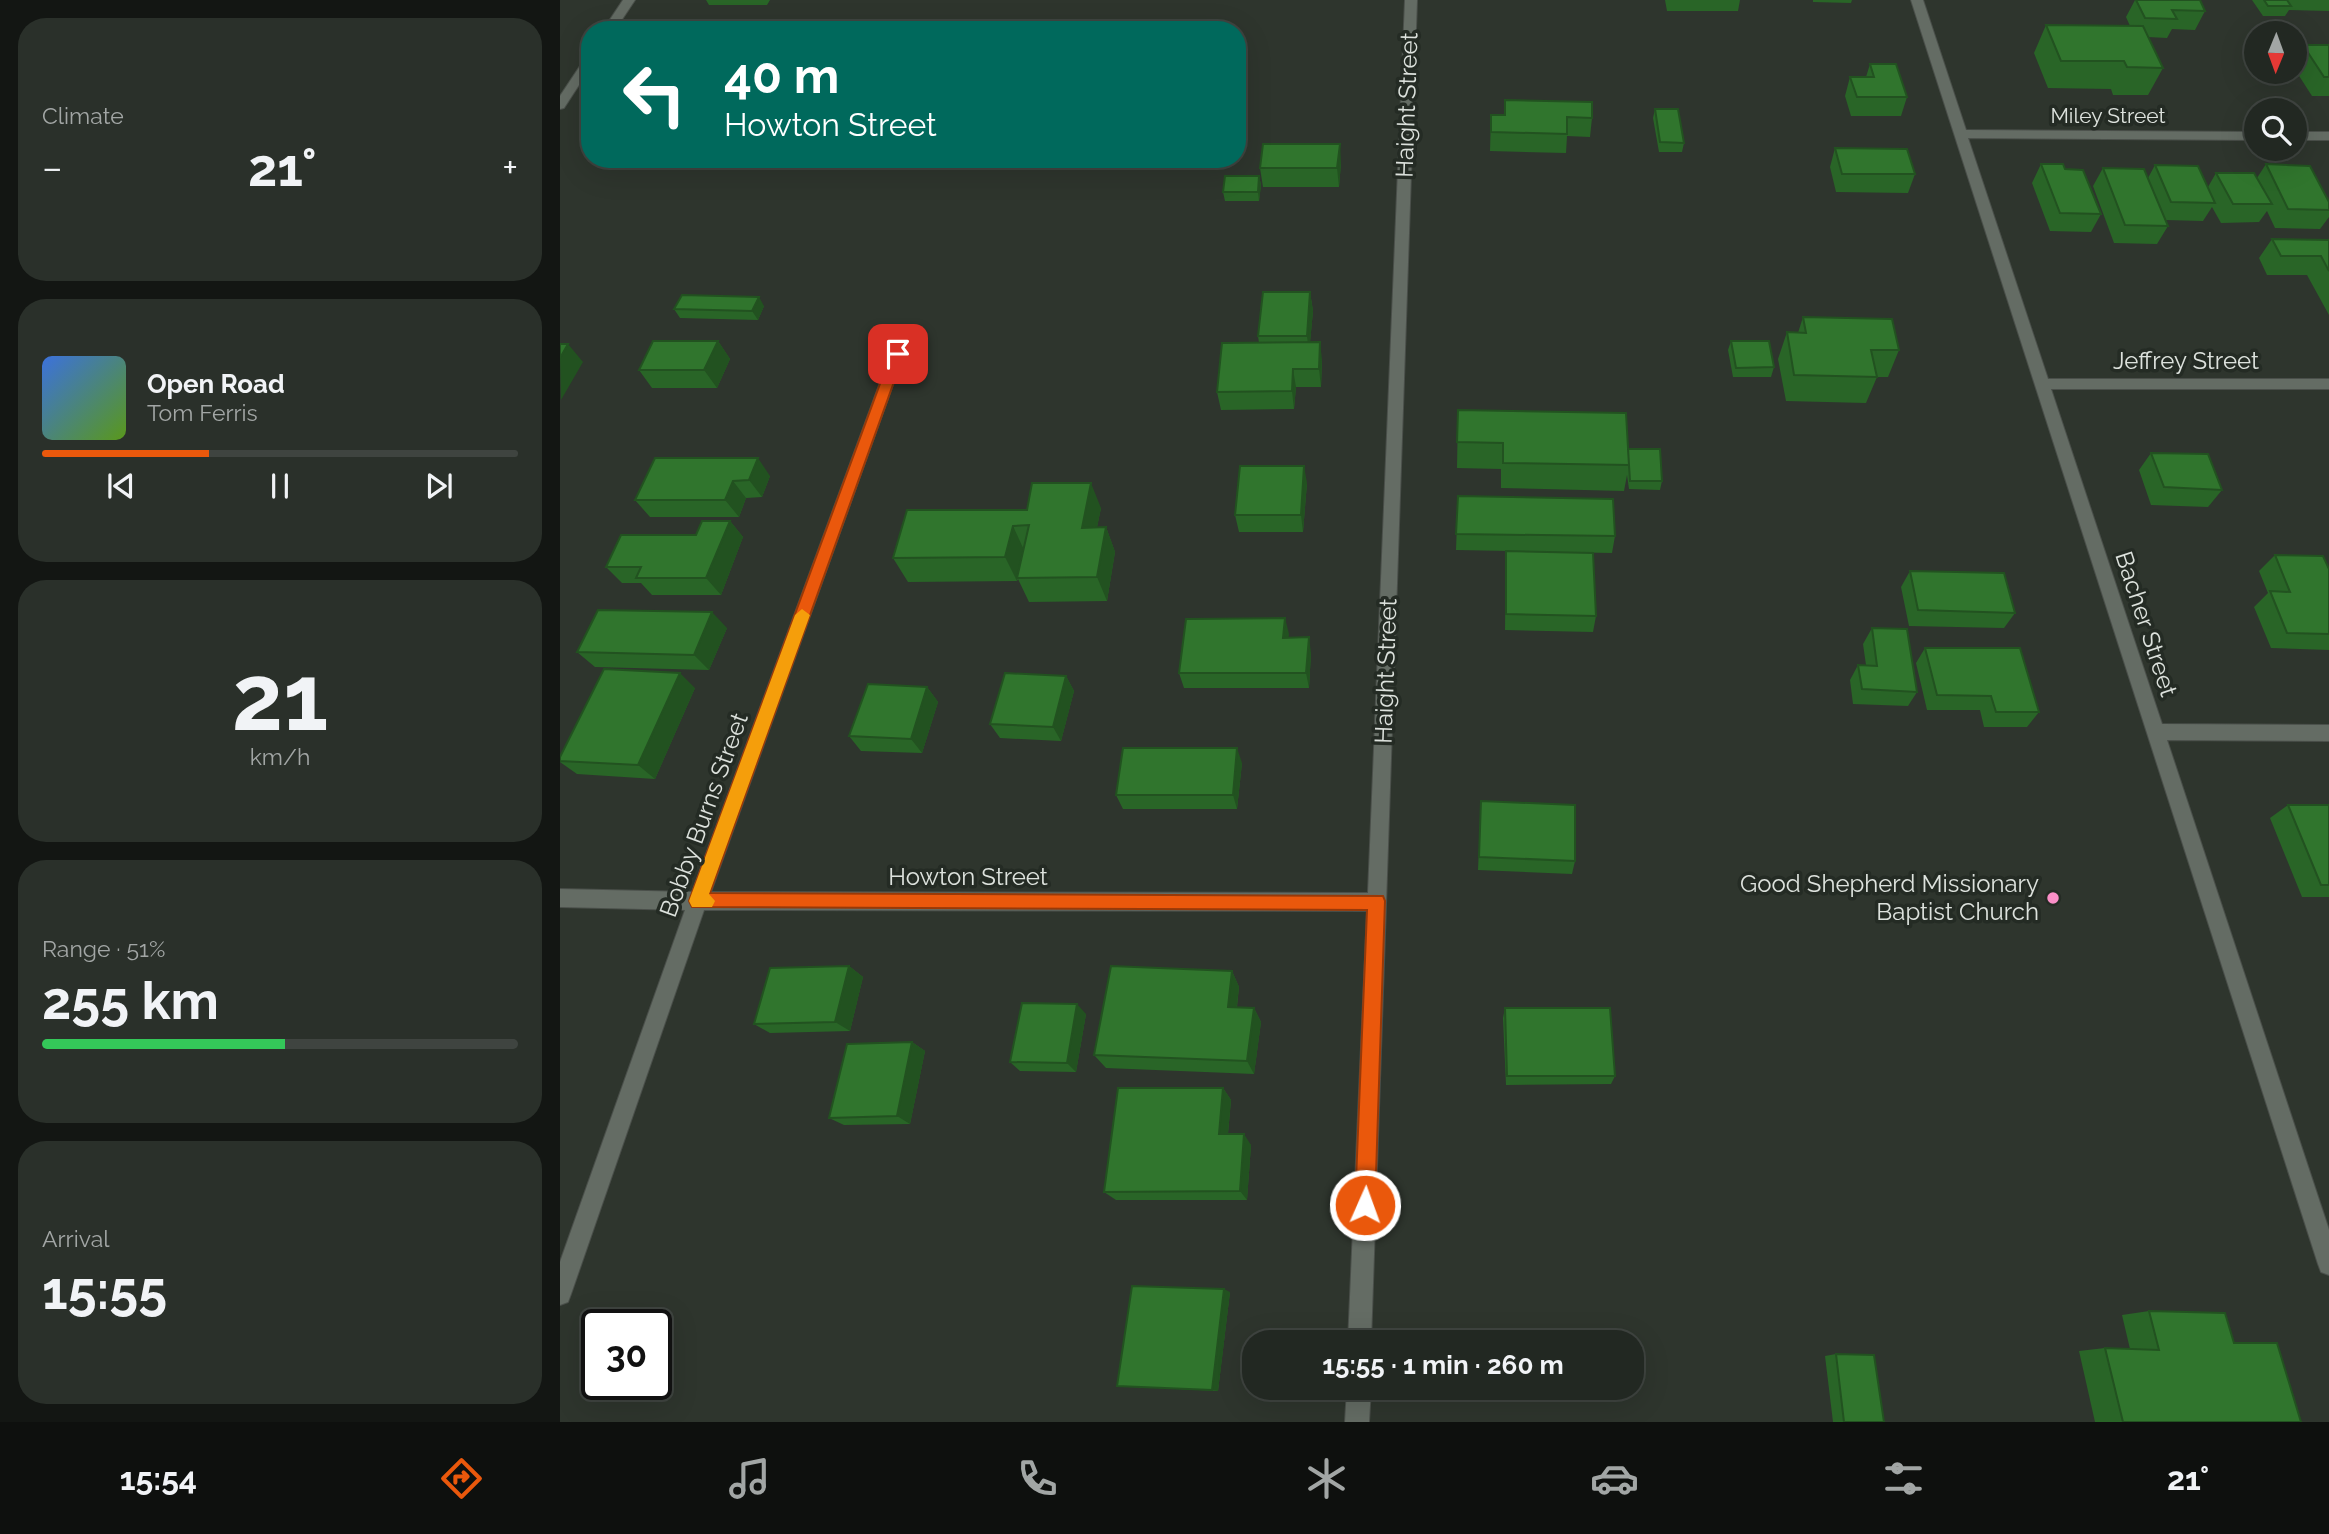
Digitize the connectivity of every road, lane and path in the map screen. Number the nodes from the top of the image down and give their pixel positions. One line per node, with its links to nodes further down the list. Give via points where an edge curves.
1 (629, 0): 4 (street)
2 (1411, 0): 18 (street, Haight Street)
3 (1917, 0): 7 (street, Bacher Street)
4 (615, 21)
5 (581, 72): 6 (street)
6 (560, 104)
7 (1961, 134): 8 (street, Miley Street); 12 (street, Bacher Street)
8 (2244, 136)
9 (2307, 136): 10 (street)
10 (2329, 136)
11 (898, 354): 17 (street, Bobby Burns Street)
12 (2042, 384): 13 (street, Jeffrey Street); 14 (street, Bacher Street)
13 (2329, 384)
14 (2156, 732): 15 (street); 19 (street, Bacher Street)
15 (2329, 733)
16 (560, 898): 17 (street, Howton Street)
17 (698, 901): 18 (street, Howton Street); 20 (street, Bobby Burns Street)
18 (1377, 901): 21 (street, Haight Street)
19 (2329, 1264)
20 (560, 1294)
21 (1360, 1330)
22 (1358, 1400): 23 (street)
23 (1357, 1422)

